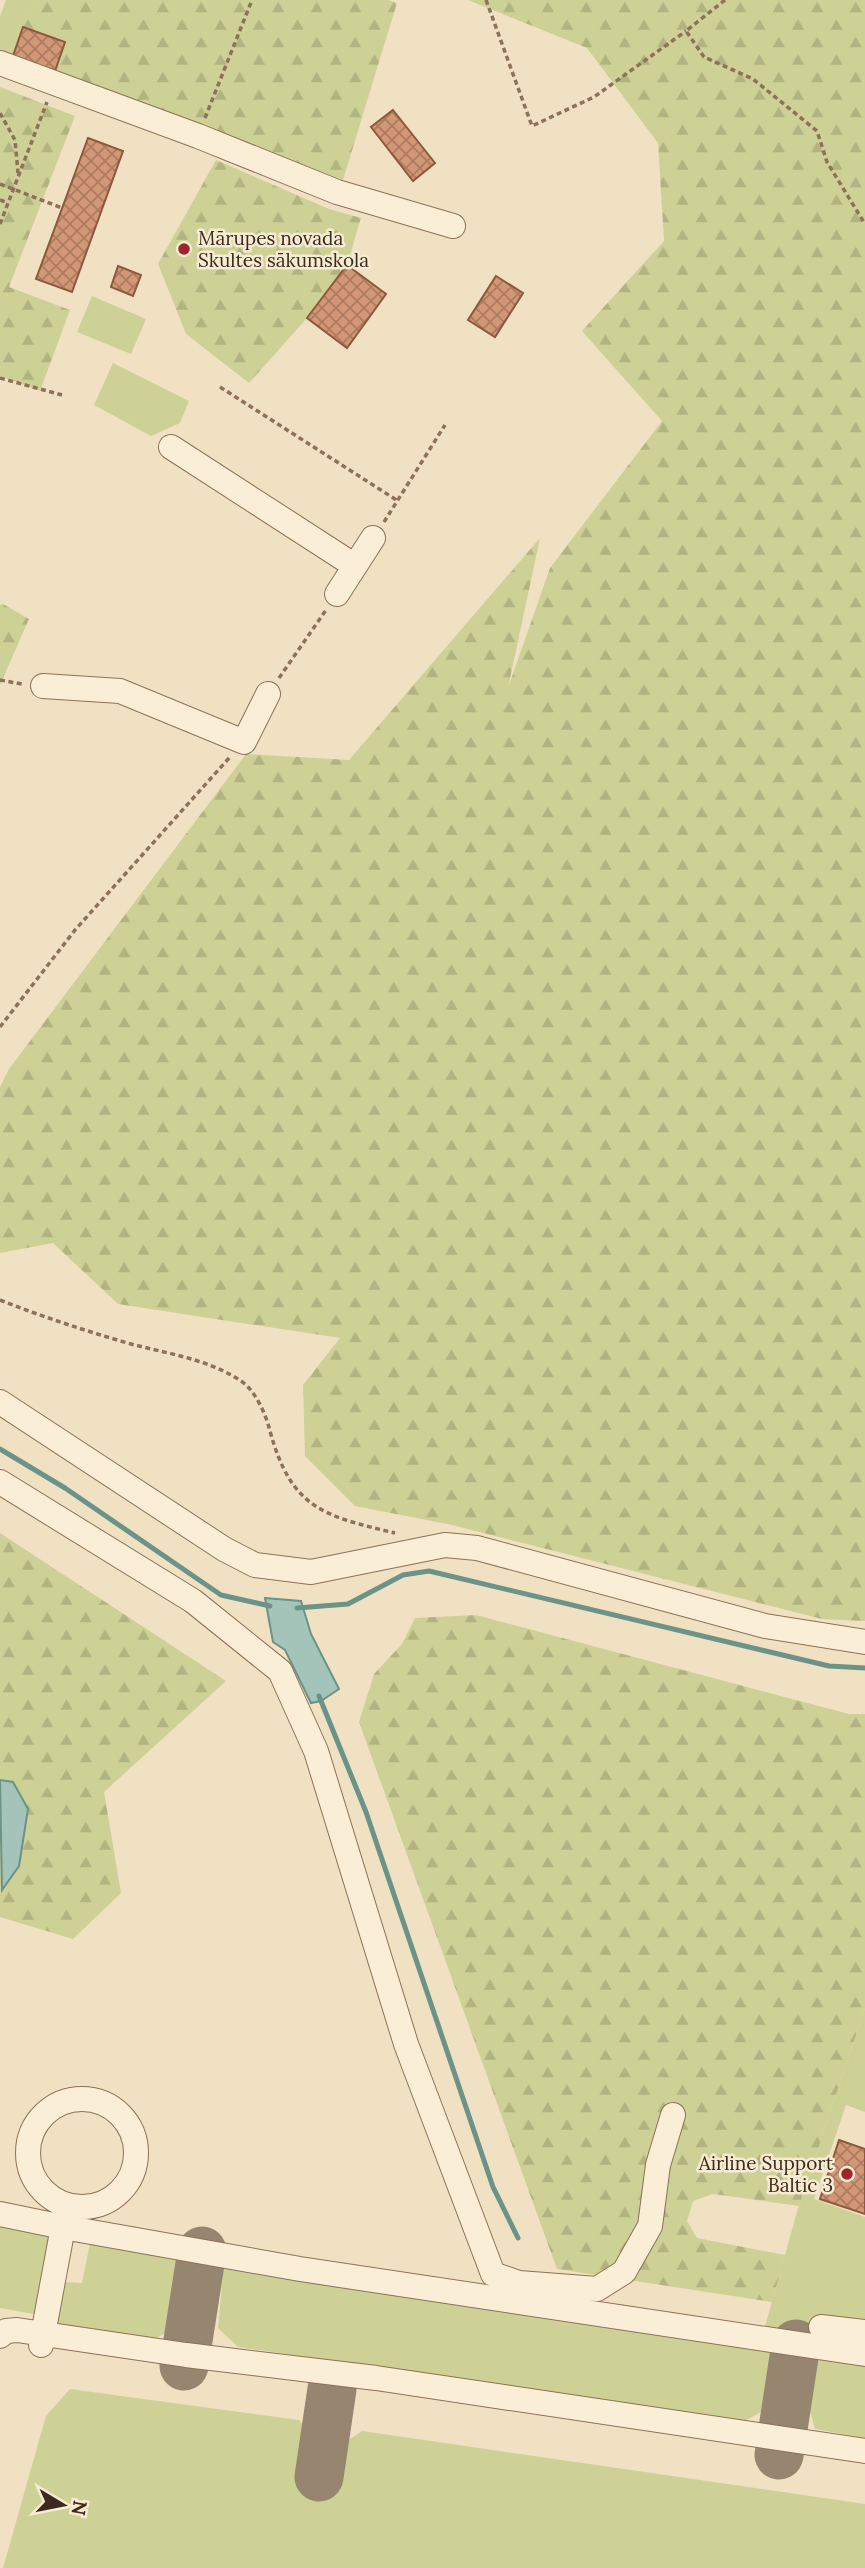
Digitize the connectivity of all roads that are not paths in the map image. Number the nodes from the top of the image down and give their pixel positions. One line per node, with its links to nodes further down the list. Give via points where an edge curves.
1 (0, 63): 2 (street, via 337,192)
2 (453, 226)
3 (171, 447): 5 (street)
4 (373, 538): 5 (street)
5 (355, 566): 6 (street)
6 (337, 594)
7 (43, 686): 8 (street, via 120,691 244,742)
8 (268, 694)
9 (0, 1402): 11 (street, via 255,1565 311,1572 445,1545 477,1548 765,1626)
10 (0, 1482): 12 (street, via 193,1601 280,1671 316,1751 406,2043 493,2274 519,2283 597,2289 624,2272 650,2226 659,2165)
11 (865, 1642)
12 (673, 2115)
13 (0, 2214): 14 (street)
14 (65, 2216): 14 (street, via 117,2195 135,2166 132,2132 122,2116 91,2099 55,2105 31,2132 29,2168); 18 (street); 19 (street, via 300,2269)
15 (821, 2327): 16 (street)
16 (865, 2332)
17 (0, 2336): 18 (street, via 17,2330)
18 (42, 2340): 20 (street, via 376,2378)
19 (865, 2354)
20 (865, 2451)

